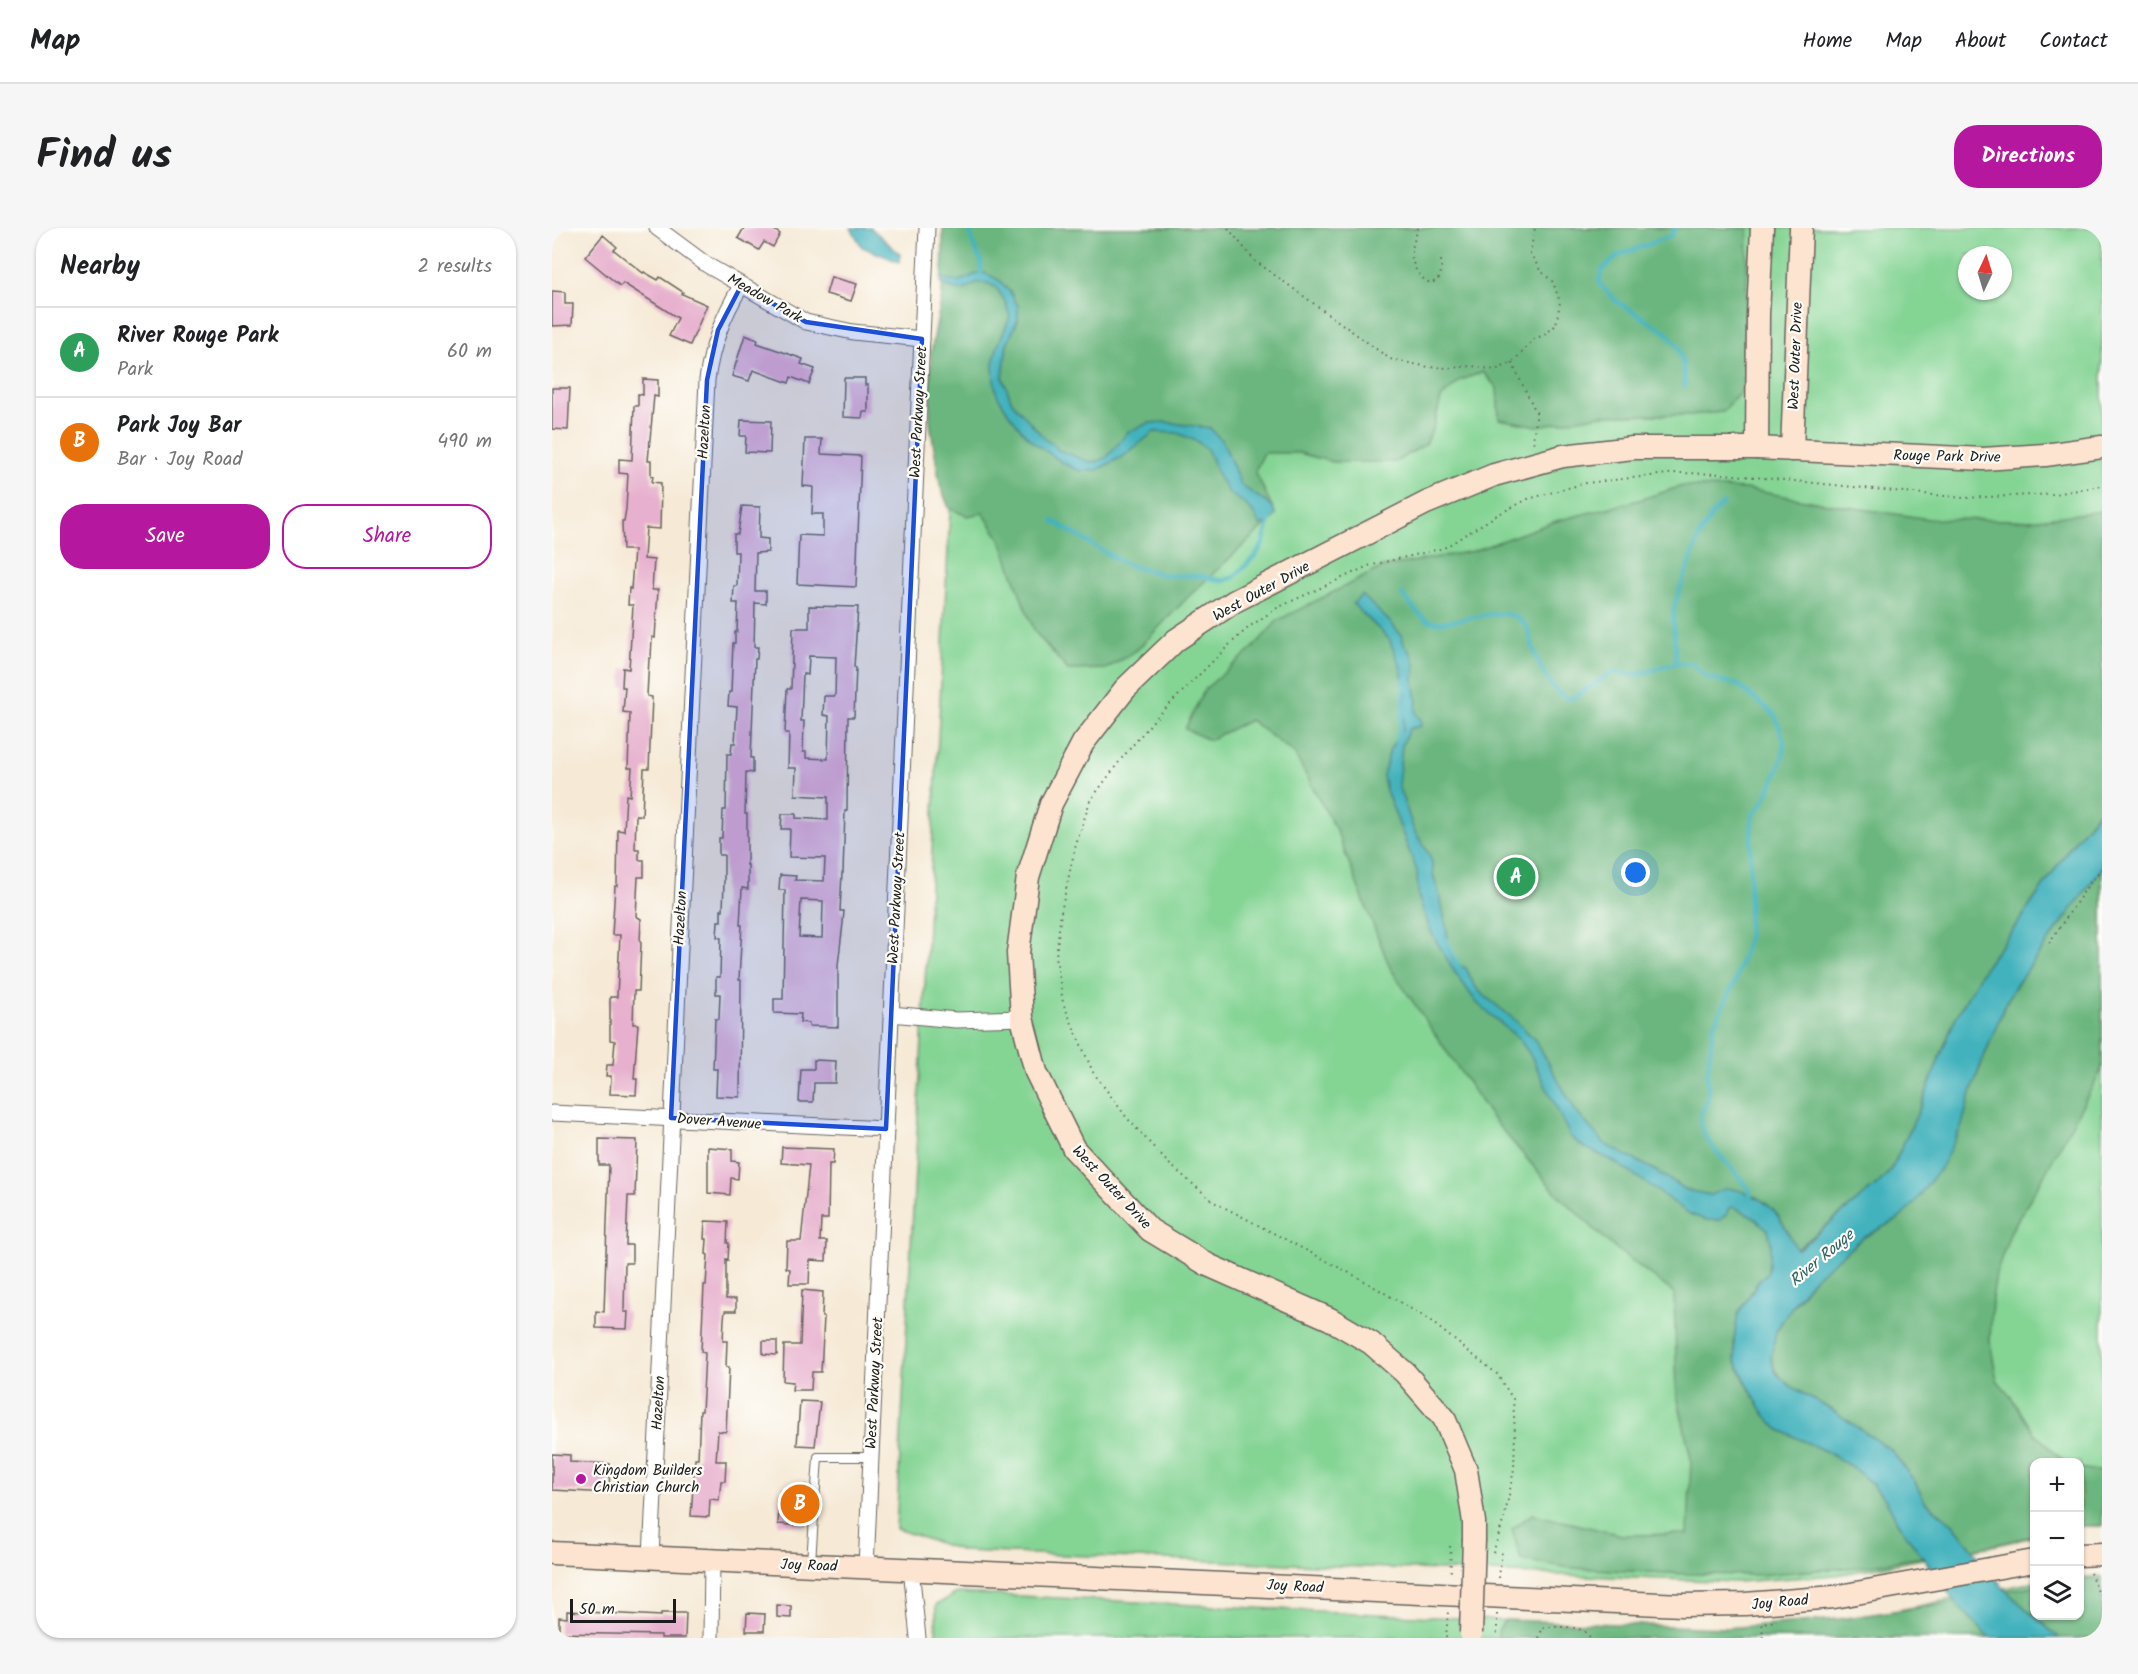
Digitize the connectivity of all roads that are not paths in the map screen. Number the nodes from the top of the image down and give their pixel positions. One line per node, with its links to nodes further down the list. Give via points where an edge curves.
1 (657, 228): 5 (street, Meadow Park)
2 (927, 228): 6 (street, West Parkway Street)
3 (1762, 228): 8 (main road)
4 (1801, 228): 9 (main road, West Outer Drive)
5 (741, 286): 6 (street, Meadow Park, via 806,322 853,332); 13 (street, Hazelton, via 718,330 707,380)
6 (922, 339): 10 (street, West Parkway Street)
7 (2102, 447): 9 (main road, Rouge Park Drive, via 1983,459)
8 (1757, 448): 9 (main road, West Outer Drive); 11 (main road, West Outer Drive, via 1634,448 1563,456 1494,475 1425,503 1235,602 1176,640 1125,689 1083,743 1051,804 1028,877 1018,953)
9 (1792, 450)
10 (891, 1014): 11 (street, via 956,1020); 14 (street, West Parkway Street)
11 (1022, 1018): 23 (main road, West Outer Drive, bridge, via 1036,1072 1074,1149 1150,1230 1208,1264 1330,1319 1371,1343 1444,1418 1466,1470 1474,1522)
12 (552, 1113): 13 (street, Dover Avenue)
13 (671, 1118): 14 (street, Dover Avenue); 17 (street, Hazelton)
14 (886, 1129): 15 (street, West Parkway Street)
15 (871, 1457): 20 (lane, via 819,1457); 21 (street, West Parkway Street)
16 (552, 1553): 17 (main road, Joy Road)
17 (651, 1557): 18 (main road, Joy Road)
18 (712, 1561): 20 (main road, Joy Road); 24 (street)
19 (2030, 1561): 22 (main road, Joy Road, via 1834,1597 1682,1605)
20 (811, 1565): 21 (main road, Joy Road)
21 (866, 1567): 22 (main road, Joy Road)
22 (911, 1568): 25 (street)
23 (1471, 1636)
24 (711, 1638)
25 (918, 1638)

